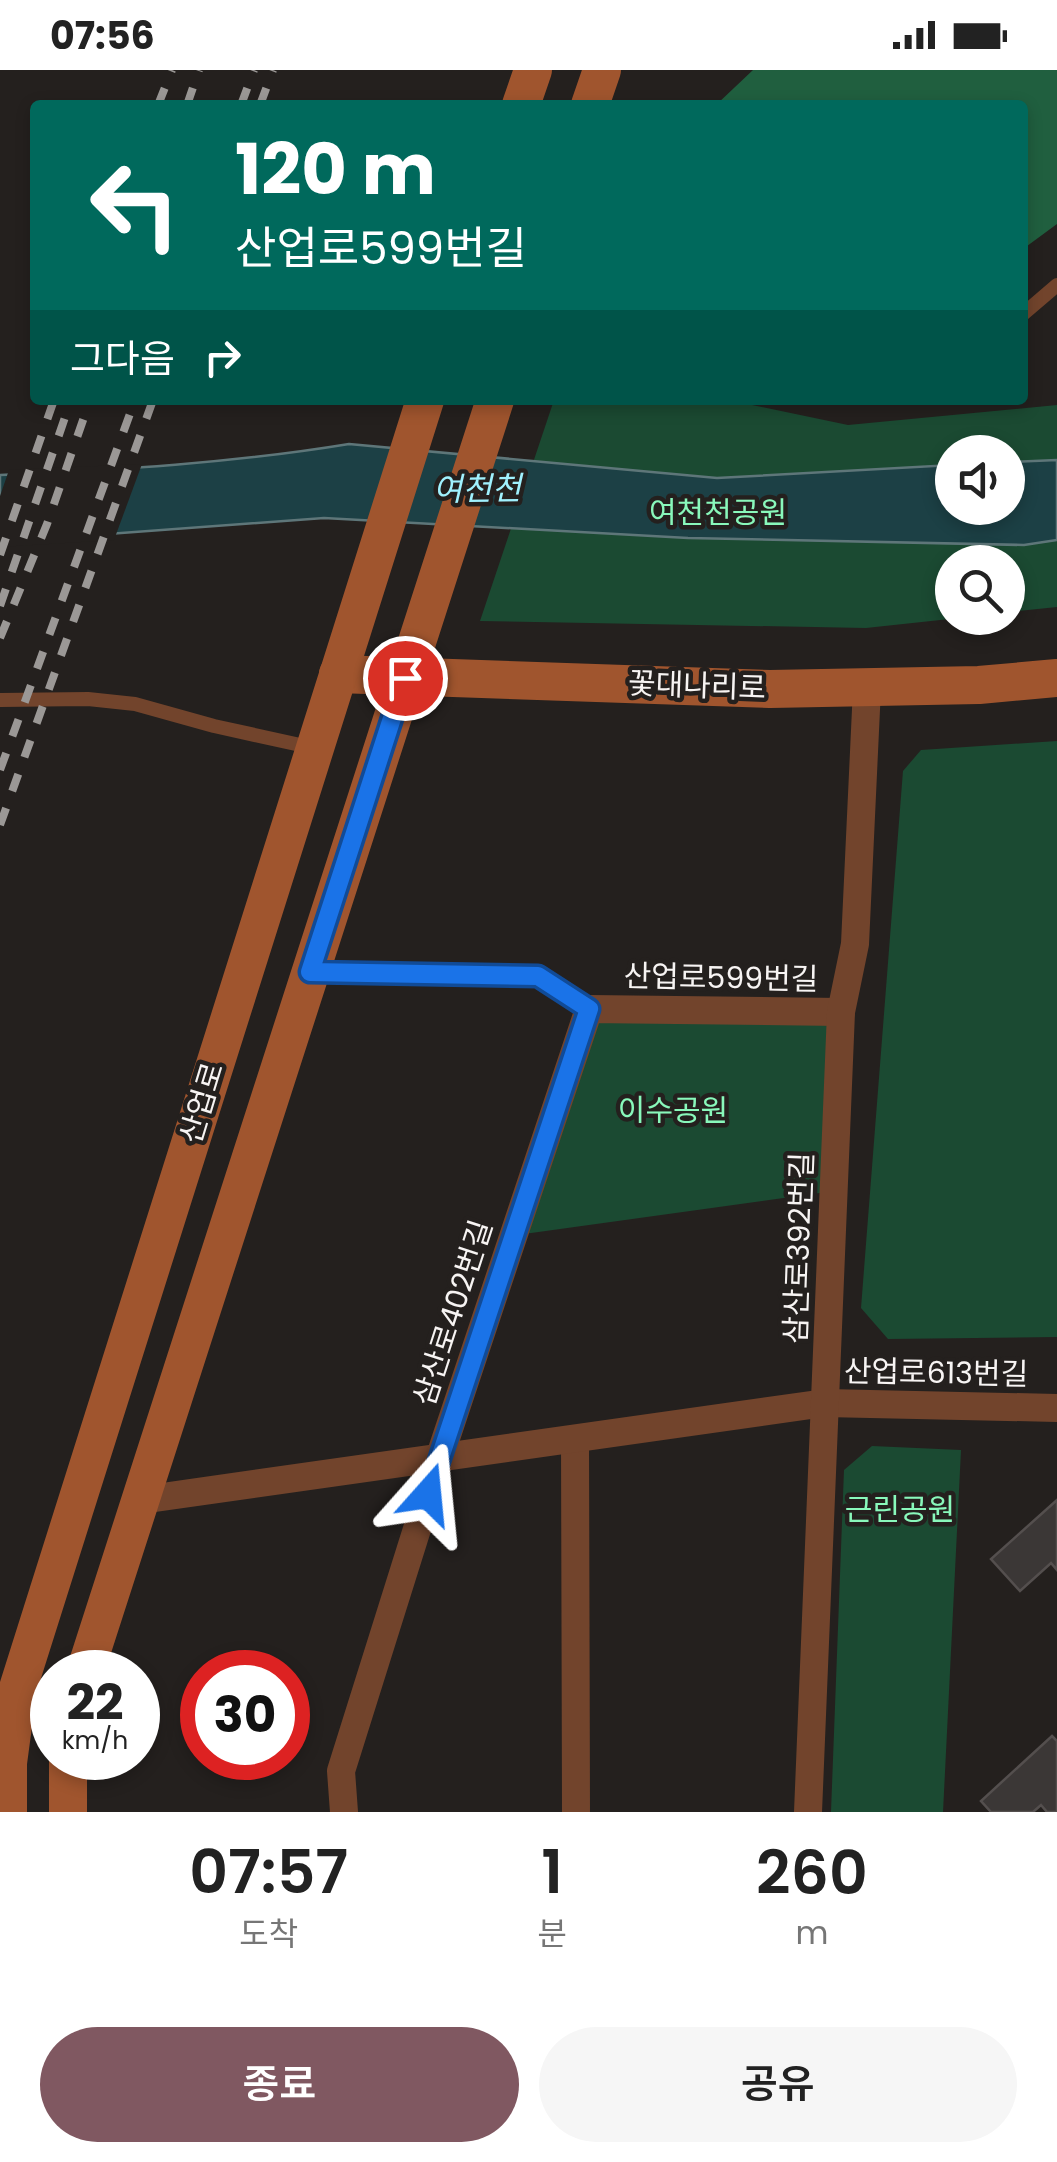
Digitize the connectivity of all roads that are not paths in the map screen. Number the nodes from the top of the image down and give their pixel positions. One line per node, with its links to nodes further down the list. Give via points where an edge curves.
1 (533, 70): 3 (main road)
2 (602, 70): 4 (main road)
3 (524, 100)
4 (592, 100)
5 (1057, 285): 6 (lane)
6 (1028, 310)
7 (423, 405): 9 (main road, 산업로)
8 (493, 405): 10 (main road, 산업로)
9 (338, 674): 10 (main road, 꽃대나리로); 14 (main road, 산업로)
10 (405, 678): 12 (main road, 꽃대나리로); 15 (main road, 산업로)
11 (1057, 678): 12 (main road, 꽃대나리로)
12 (867, 688): 17 (street, 삼산로392번길, via 855,944)
13 (0, 700): 14 (lane, via 135,704)
14 (314, 748): 25 (main road, 산업로, via 18,1688)
15 (310, 972): 16 (lane, 산업로599번길, via 538,976); 22 (main road, 산업로)
16 (589, 1009): 17 (street, 산업로599번길); 21 (street, 삼산로402번길)
17 (842, 1012): 18 (street, 삼산로392번길)
18 (825, 1404): 19 (street, 산업로613번길); 20 (street, 산업로613번길); 29 (street, 삼산로392번길)
19 (1057, 1408)
20 (575, 1440): 21 (street, 산업로613번길); 28 (street)
21 (439, 1459): 22 (street, 산업로613번길); 27 (street, 삼산로402번길, via 341,1771)
22 (141, 1500): 23 (main road, 산업로)
23 (92, 1650)
24 (68, 1780): 26 (main road)
25 (8, 1812)
26 (68, 1812)
27 (344, 1812)
28 (576, 1812)
29 (808, 1812)

